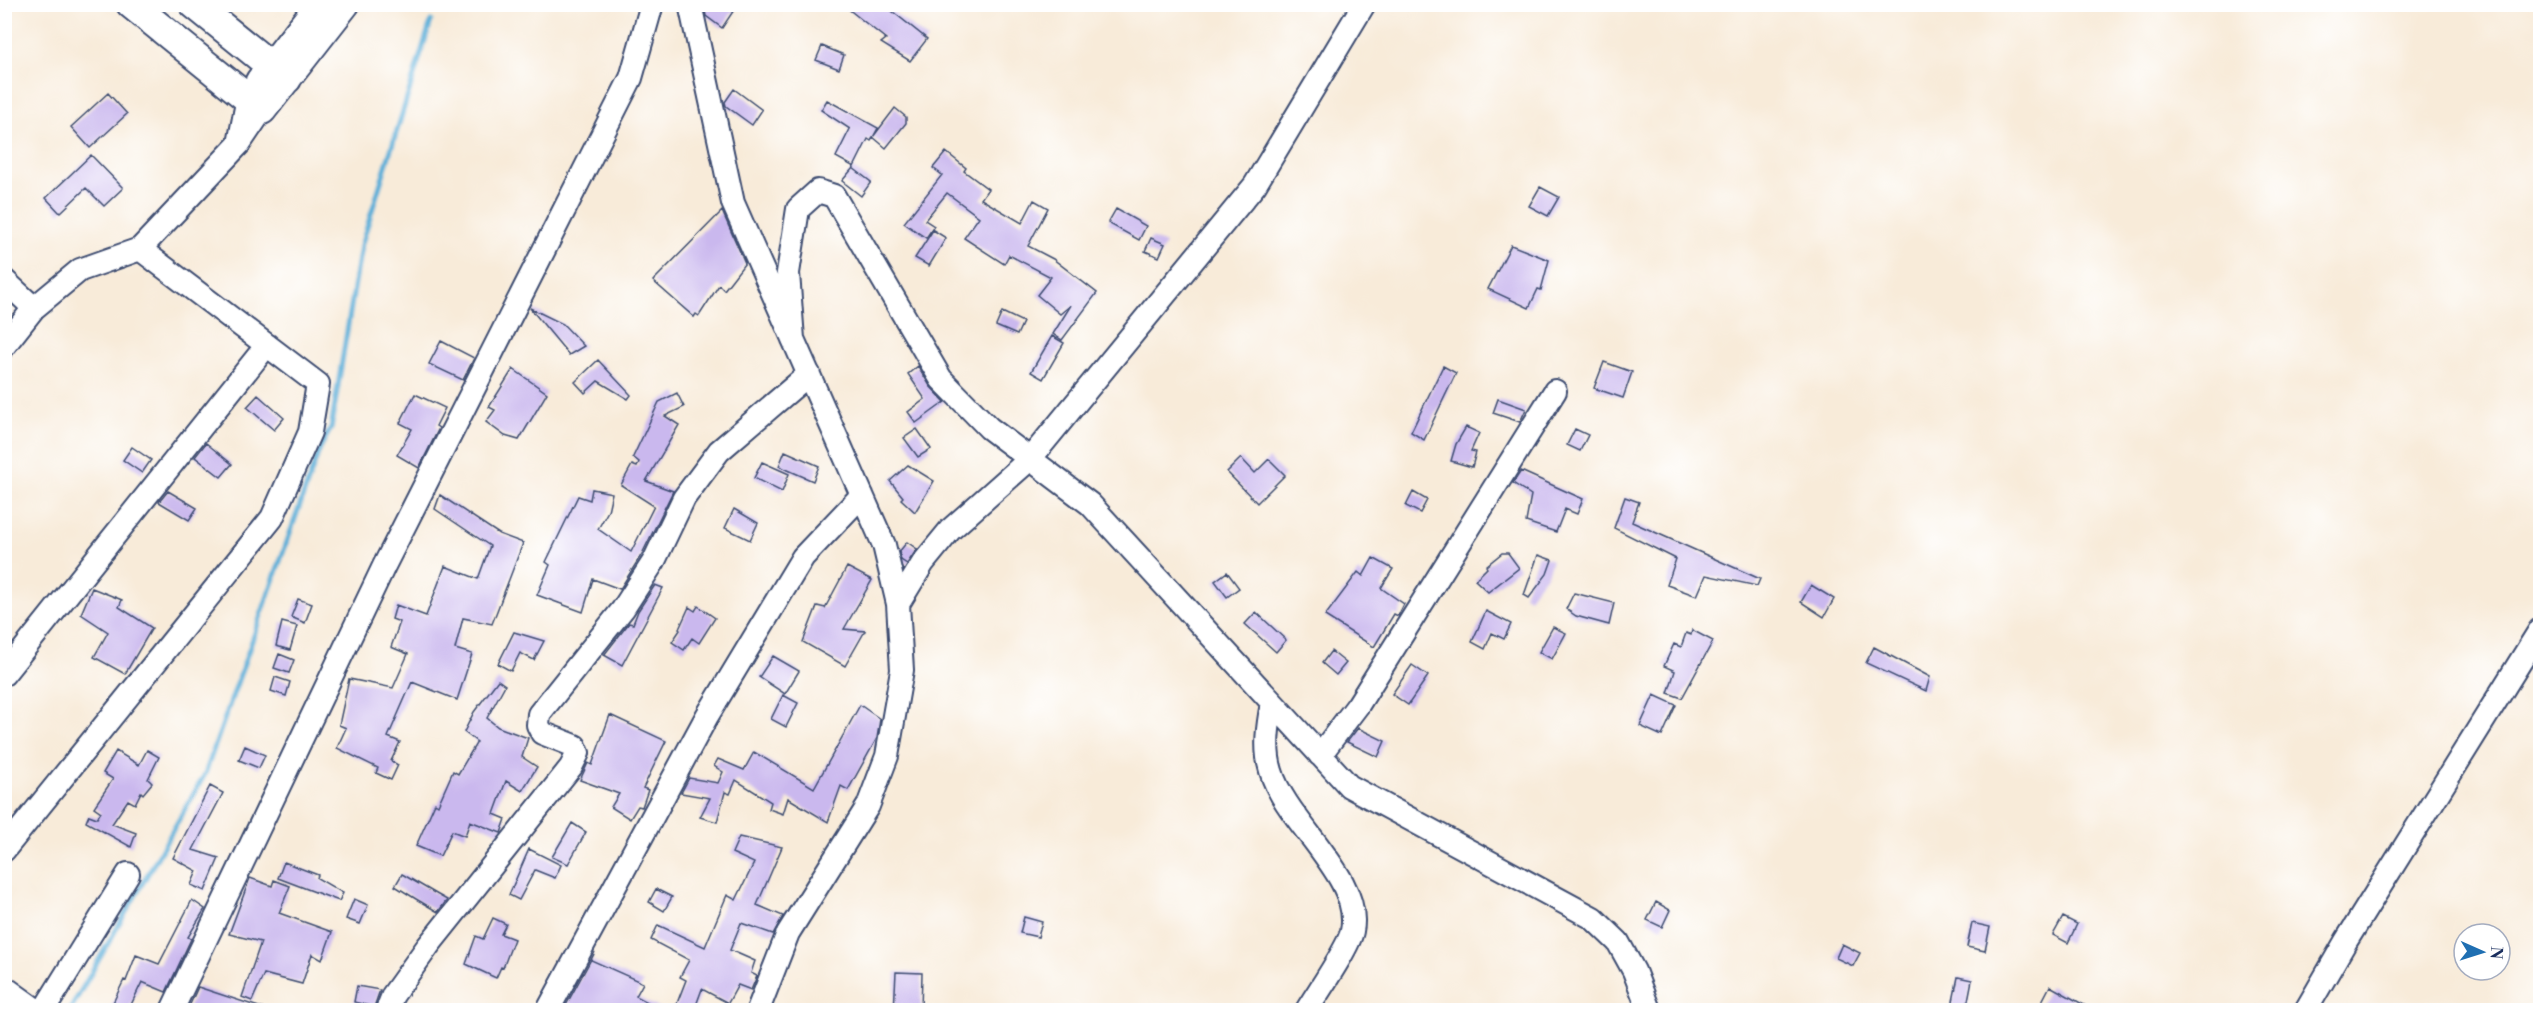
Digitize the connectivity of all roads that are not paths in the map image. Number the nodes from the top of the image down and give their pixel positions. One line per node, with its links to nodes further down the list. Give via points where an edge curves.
1 (130, 4): 9 (street)
2 (194, 4): 8 (street)
3 (320, 4): 8 (street)
4 (345, 4): 8 (street)
5 (652, 4): 30 (street, via 631,78 384,566)
6 (690, 4): 13 (street, via 733,203)
7 (1364, 4): 18 (street, via 1255,185)
8 (279, 72): 9 (street)
9 (255, 104): 10 (street, via 239,144)
10 (140, 249): 12 (street, via 80,270); 14 (street)
11 (4, 280): 12 (street)
12 (34, 308): 15 (street)
13 (793, 339): 16 (street); 18 (street, via 788,273 798,209 818,191 834,196 941,379 989,428)
14 (267, 345): 22 (street); 25 (street, via 318,384 310,432 272,518)
15 (4, 346)
16 (809, 374): 19 (street); 31 (street, via 719,451 684,498 654,561 623,609 539,714 542,733 575,746 578,753 571,767 428,945 393,995)
17 (1555, 391): 24 (street, via 1358,705)
18 (1030, 459): 20 (street, via 950,530 923,563); 23 (street, via 1090,504)
19 (862, 495): 20 (street, via 884,545); 32 (street, via 802,557 707,716)
20 (898, 604): 33 (street, via 902,669 886,756 867,806 788,933)
21 (2541, 630): 36 (street)
22 (4, 674)
23 (1272, 703): 24 (street); 34 (street, via 1267,733 1270,770 1281,796 1349,893 1354,918 1352,934)
24 (1320, 755): 35 (street, via 1349,786 1593,918 1618,942)
25 (4, 850)
26 (128, 874): 29 (street)
27 (4, 987): 28 (street)
28 (36, 1011)
29 (44, 1011)
30 (172, 1011)
31 (387, 1011)
32 (548, 1011)
33 (758, 1011)
34 (1307, 1011)
35 (1649, 1011)
36 (2306, 1011)

